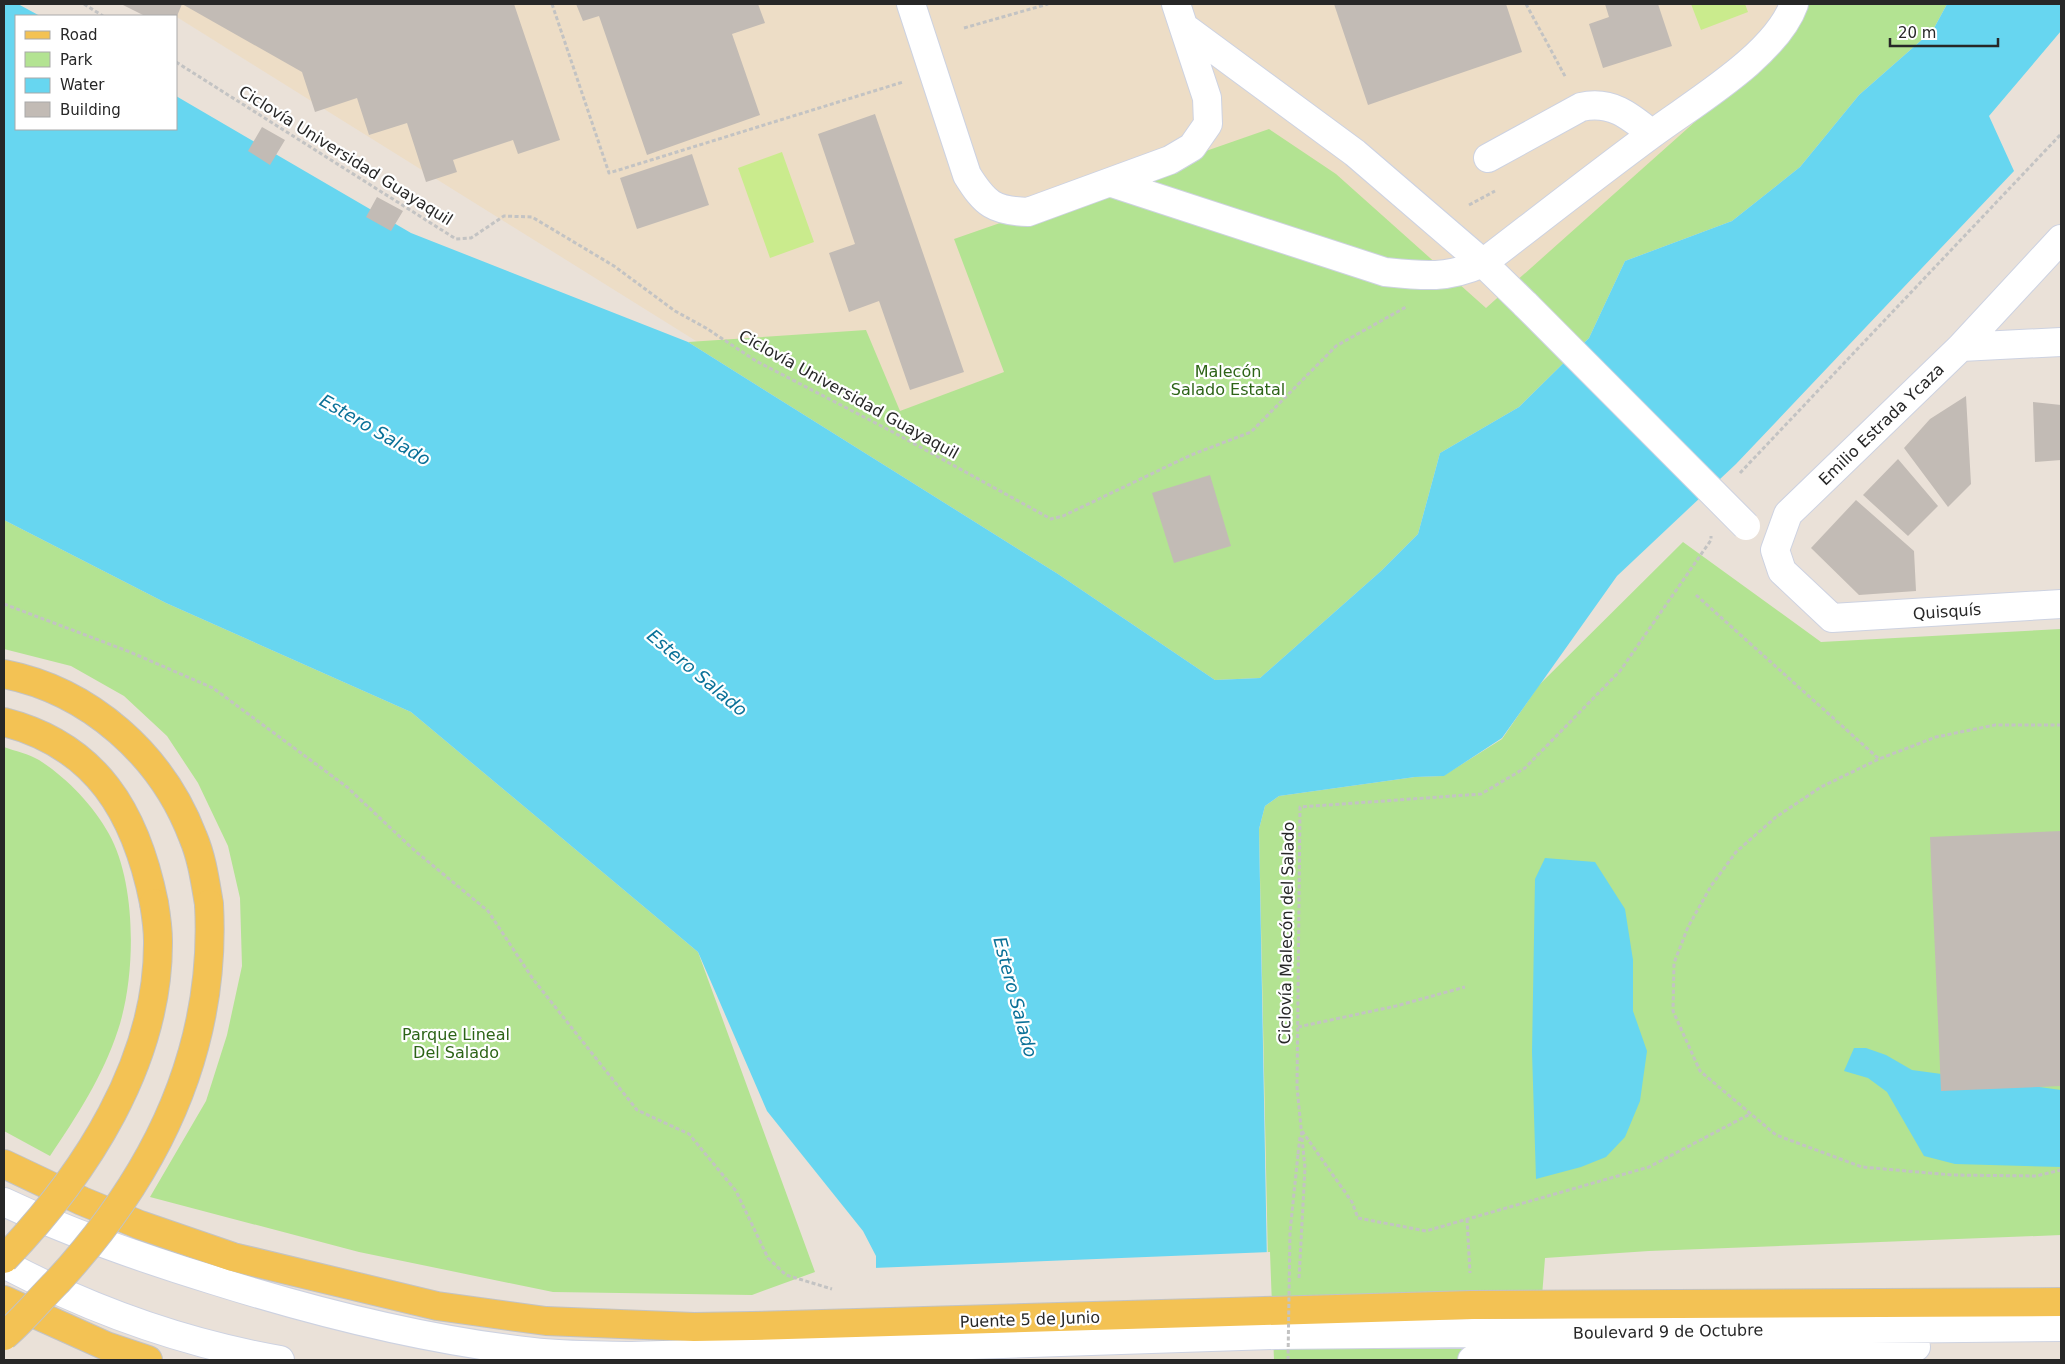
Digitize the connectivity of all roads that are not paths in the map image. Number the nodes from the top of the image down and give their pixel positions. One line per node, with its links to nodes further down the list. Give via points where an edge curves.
1 (911, 4): 6 (street, via 967,175 981,197 1004,211 1028,212)
2 (1794, 4): 4 (street, via 1774,36 1737,73)
3 (1180, 15): 6 (street, via 1207,98 1208,124 1192,147 1170,160); 8 (street, via 1355,153)
4 (1652, 134): 5 (street, via 1616,108 1595,104 1582,107); 8 (street)
5 (1488, 158)
6 (1112, 183): 8 (street, via 1384,272 1426,277 1449,275)
7 (2061, 239): 10 (street, Emilio Estrada Ycaza)
8 (1482, 263): 11 (street, bridge, via 1746,526)
9 (2061, 342): 10 (street)
10 (1961, 347): 11 (street, Emilio Estrada Ycaza, via 1788,514)
11 (1775, 550): 12 (street, Quisquís, via 1782,572 1832,618)
12 (2061, 604)
13 (4, 674): 24 (main road, bridge, via 60,693 95,711 132,741 157,770 179,805 196,845 210,904 212,943 209,980 189,1070 166,1124 122,1201 88,1248)
14 (4, 722): 17 (main road, bridge, via 32,729 74,753 102,780 124,813 148,871 158,941 155,989 129,1081 79,1168)
15 (4, 1164): 20 (main road, Puente 5 de Junio, via 82,1202 233,1257 437,1306 546,1321 752,1326)
16 (4, 1202): 23 (street, Puente 5 de Junio, via 120,1251 284,1303 446,1340 535,1353 632,1356)
17 (4, 1259)
18 (4, 1264): 27 (street, via 98,1309 172,1336)
19 (4, 1300): 26 (main road, via 106,1346)
20 (1304, 1300): 21 (main road, Boulevard 9 de Octubre, via 1472,1305)
21 (2061, 1302)
22 (2061, 1327): 23 (street, Boulevard 9 de Octubre)
23 (1275, 1335)
24 (4, 1336)
25 (2061, 1342): 28 (street, Boulevard 9 de Octubre)
26 (148, 1360)
27 (280, 1360)
28 (1472, 1360)

